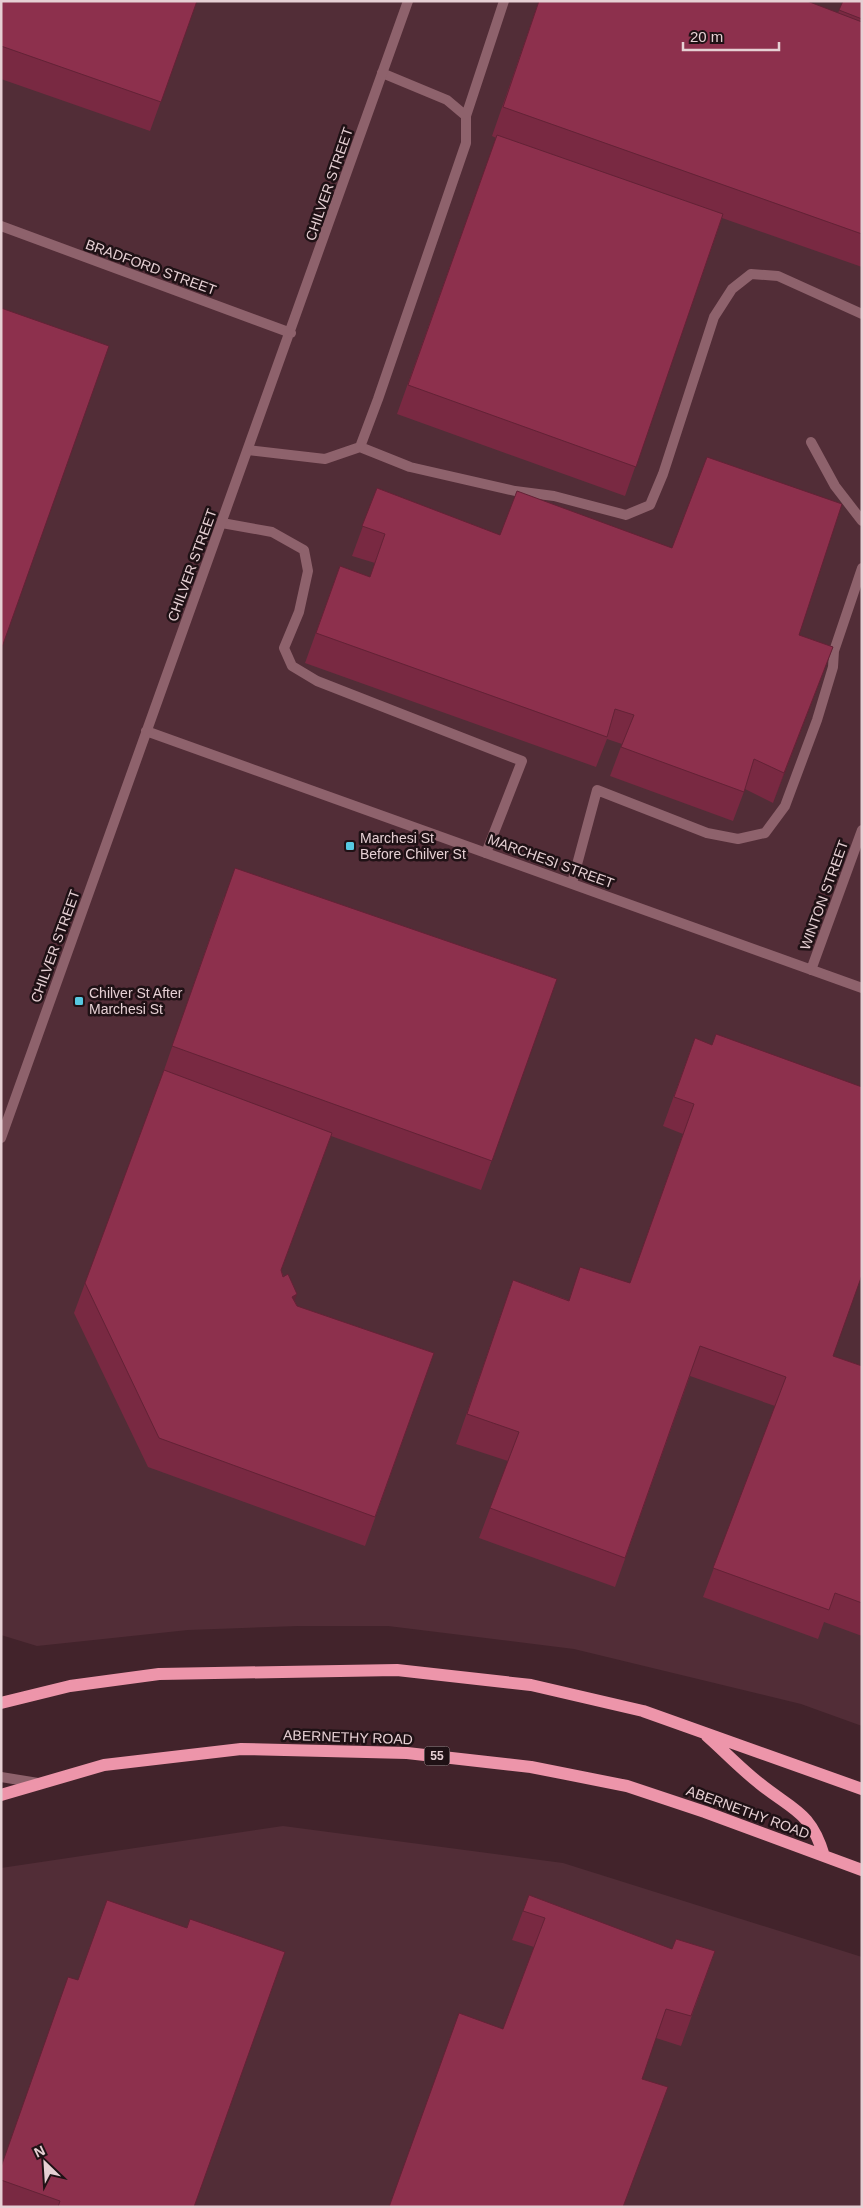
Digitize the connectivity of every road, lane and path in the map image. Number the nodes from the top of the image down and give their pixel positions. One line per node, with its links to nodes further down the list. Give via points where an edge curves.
1 (408, 1): 3 (street, CHILVER STREET)
2 (504, 1): 4 (street)
3 (382, 73): 4 (street, via 448,100); 7 (street, CHILVER STREET)
4 (466, 116): 9 (street, via 466,143)
5 (1, 226): 7 (street, BRADFORD STREET)
6 (862, 314): 9 (street, via 778,276 750,274 732,288 714,317 650,505 626,515 554,496 515,491 410,466)
7 (290, 333): 10 (street, CHILVER STREET)
8 (811, 442): 11 (street, via 835,486)
9 (360, 447): 10 (street, via 325,459)
10 (248, 450): 12 (street, CHILVER STREET)
11 (862, 520)
12 (222, 523): 14 (street, CHILVER STREET); 16 (street, via 272,532 304,550 308,571 299,612 284,648 292,666 317,681 522,761)
13 (862, 568): 17 (street, via 834,651 833,667 817,720 785,806 764,833 738,839 707,834 597,790)
14 (146, 731): 16 (street, MARCHESI STREET); 20 (street, CHILVER STREET)
15 (862, 830): 18 (street, WINTON STREET)
16 (486, 852): 17 (street, MARCHESI STREET)
17 (572, 884): 18 (street, MARCHESI STREET)
18 (811, 970): 19 (street, MARCHESI STREET)
19 (862, 988)
20 (1, 1138)
21 (1, 1703): 22 (main road, via 70,1686 159,1674 397,1670 531,1685 643,1710)
22 (704, 1732): 25 (main road); 27 (main road, via 759,1783 796,1809 812,1825)
23 (1, 1777): 24 (street)
24 (39, 1783): 26 (main road, ABERNETHY ROAD / 55); 27 (main road, ABERNETHY ROAD / 55, via 104,1765 241,1749 408,1753 531,1767 627,1786)
25 (862, 1789)
26 (1, 1795)
27 (824, 1856): 28 (main road, ABERNETHY ROAD / 55)
28 (862, 1870)

